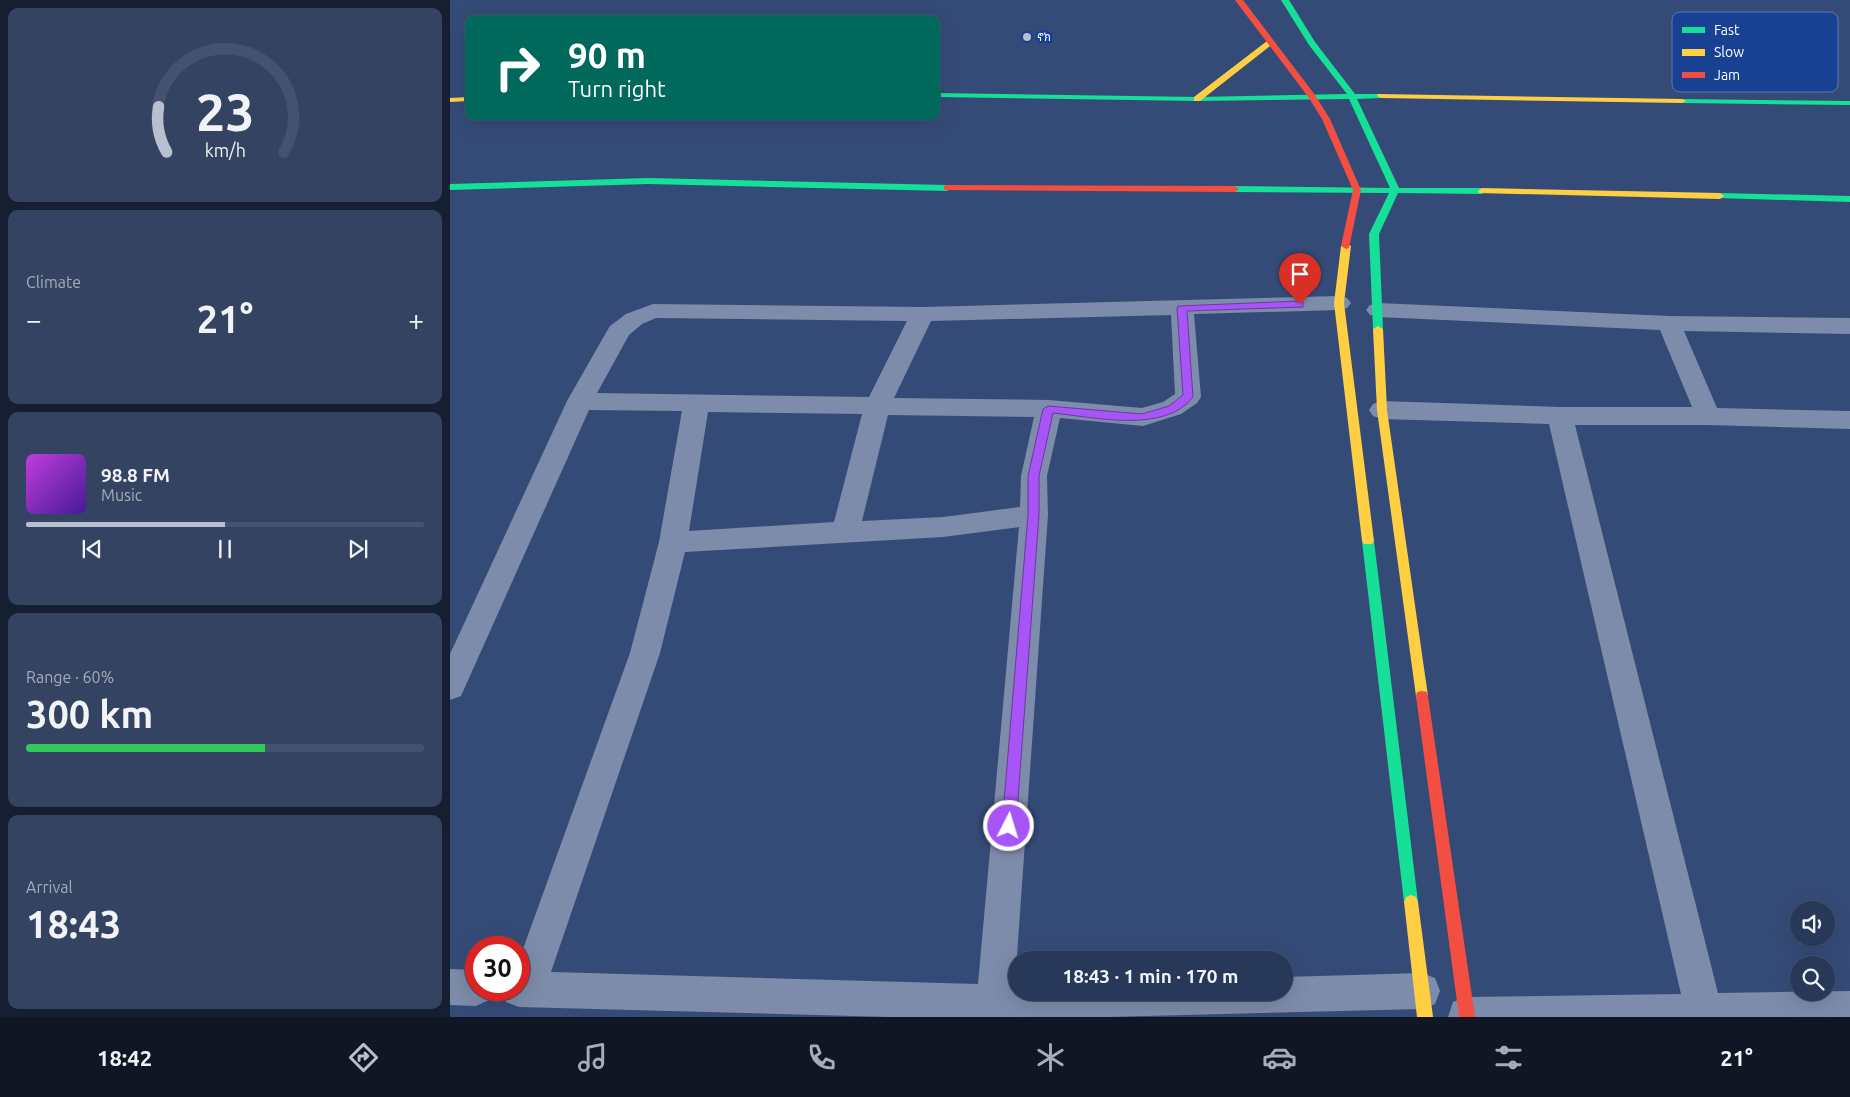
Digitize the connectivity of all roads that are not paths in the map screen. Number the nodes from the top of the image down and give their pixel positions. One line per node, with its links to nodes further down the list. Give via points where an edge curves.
1 (1239, 0): 3 (main road)
2 (1285, 0): 5 (main road, via 1312,44)
3 (1270, 43): 6 (main road); 8 (main road)
4 (940, 95): 8 (main road)
5 (1352, 96): 6 (main road); 10 (main road); 12 (main road)
6 (1312, 97): 8 (main road); 13 (main road, via 1326,119)
7 (465, 99): 9 (main road)
8 (1198, 99)
9 (450, 100)
10 (1850, 103)
11 (450, 187): 13 (main road, via 648,180 964,188)
12 (1394, 189): 13 (main road); 14 (main road); 17 (main road, via 1374,234)
13 (1357, 190): 15 (main road)
14 (1850, 199)
15 (1339, 303): 16 (street); 38 (main road)
16 (1182, 308): 18 (street); 24 (street, via 1188,397 1172,408 1143,417)
17 (1378, 310): 19 (street); 25 (main road)
18 (923, 314): 21 (street, via 652,311 618,331); 23 (street)
19 (1670, 323): 20 (street); 27 (street)
20 (1850, 326)
21 (580, 401): 22 (street); 32 (street)
22 (696, 404): 23 (street); 31 (street)
23 (877, 407): 24 (street); 30 (street)
24 (1048, 409): 29 (street, via 1034,476)
25 (1382, 410): 26 (street); 42 (main road)
26 (1560, 416): 27 (street); 41 (street)
27 (1708, 416): 28 (street)
28 (1850, 420)
29 (1034, 515): 30 (street, via 943,527); 37 (street)
30 (845, 532): 31 (street)
31 (673, 542): 33 (street, via 645,653)
32 (450, 687)
33 (530, 970)
34 (450, 987): 35 (street)
35 (465, 988)
36 (530, 989): 37 (street)
37 (995, 1002): 39 (street)
38 (1424, 1004): 39 (street)
39 (1168, 1007)
40 (1850, 1009): 41 (street)
41 (1704, 1011): 42 (street)
42 (1467, 1016)

